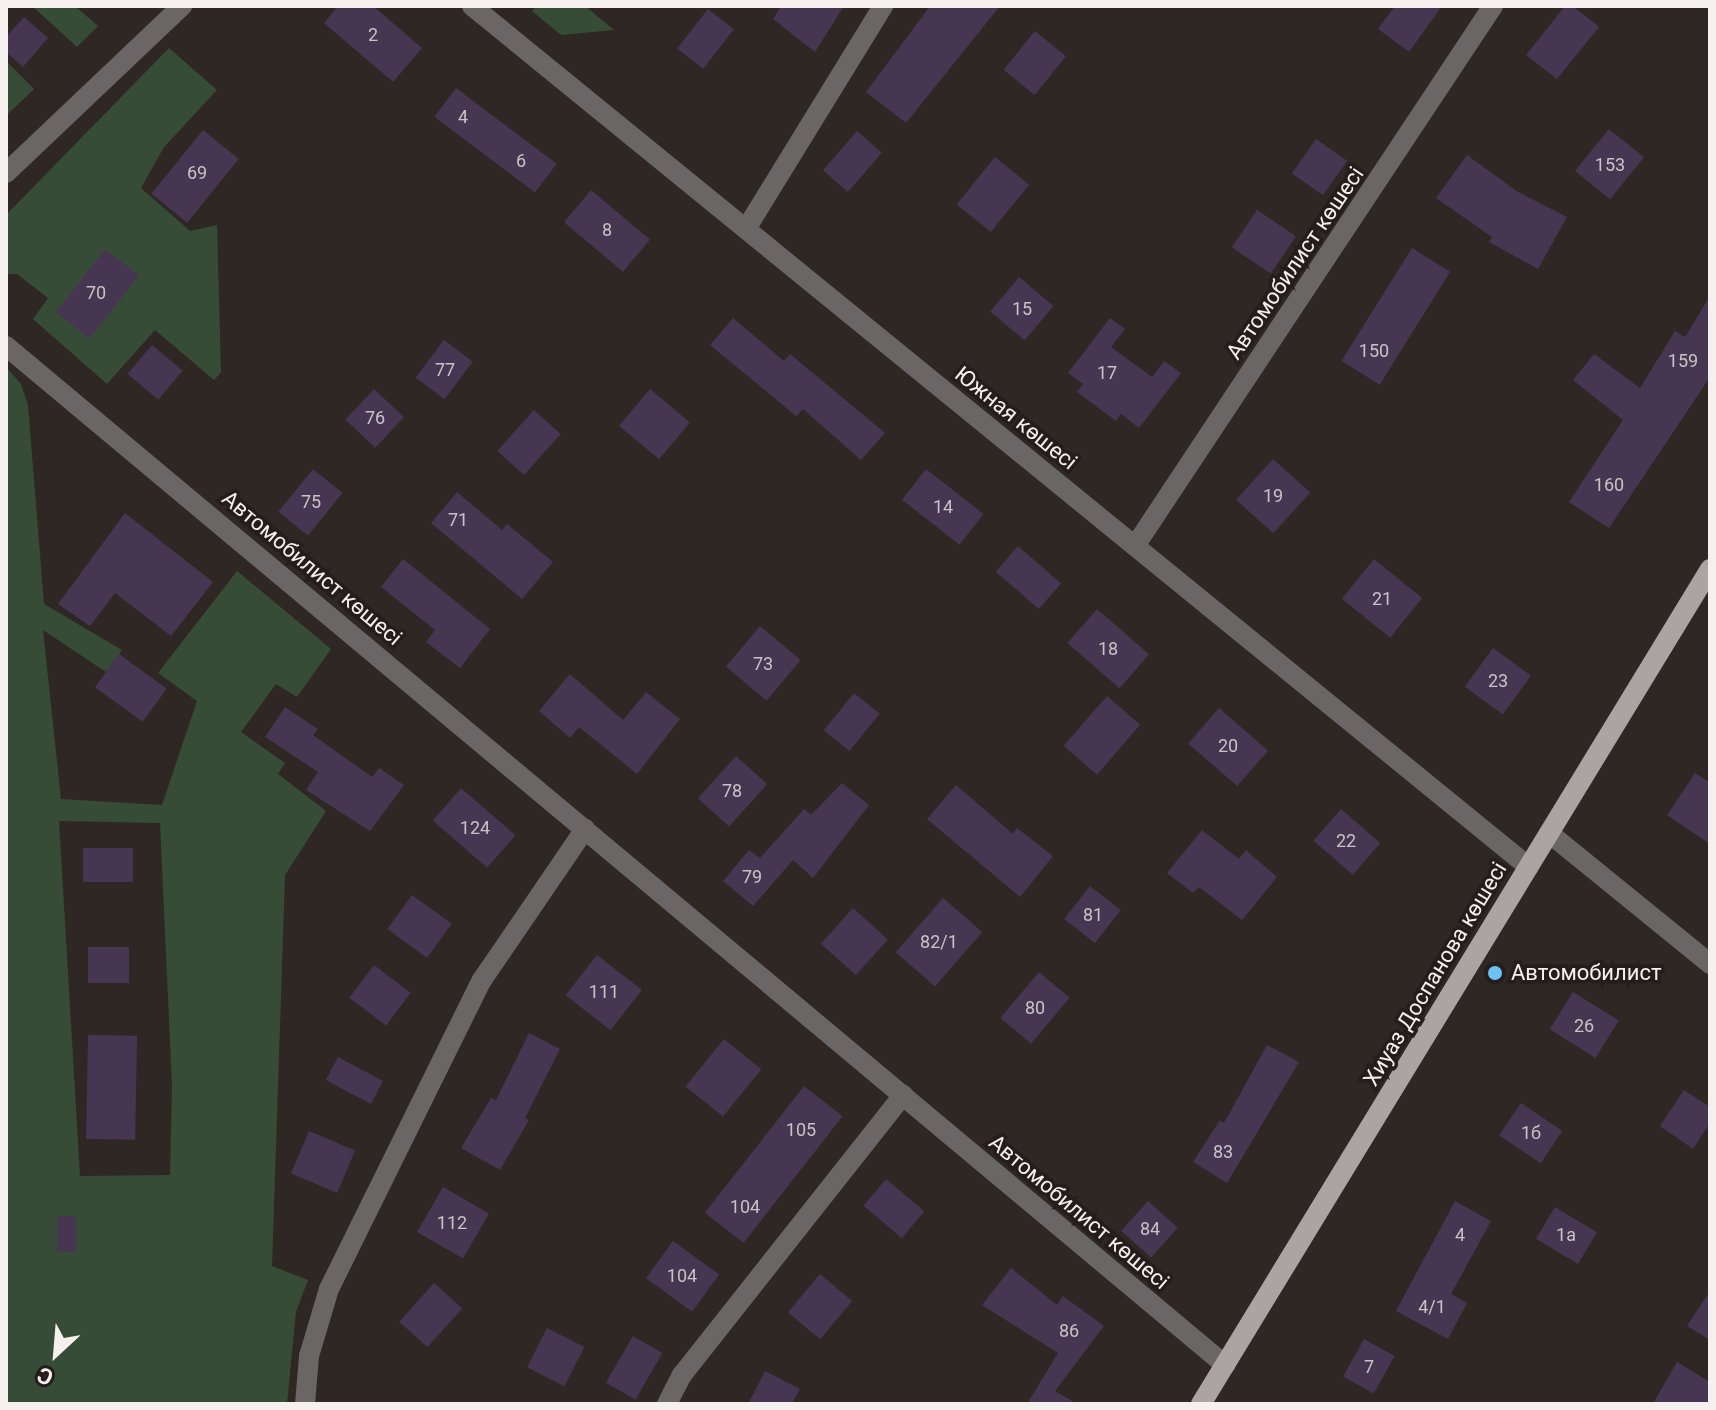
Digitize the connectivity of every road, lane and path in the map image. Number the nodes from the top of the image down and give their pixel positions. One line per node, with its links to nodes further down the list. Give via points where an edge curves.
1 (182, 6): 5 (street)
2 (472, 6): 6 (street, Южная көшесі)
3 (883, 6): 6 (street)
4 (1493, 6): 8 (street, Автомобилист көшесі)
5 (6, 173)
6 (746, 229): 8 (street, Южная көшесі)
7 (9, 349): 10 (street, Автомобилист көшесі)
8 (1135, 546): 12 (street, Южная көшесі)
9 (1710, 569): 11 (main road, Хиуаз Доспанова көшесі)
10 (585, 829): 14 (street, Автомобилист көшесі); 16 (street, via 482,980 329,1289 309,1356)
11 (1549, 833): 12 (main road, Хиуаз Доспанова көшесі); 13 (street)
12 (1529, 867): 15 (main road, Хиуаз Доспанова көшесі)
13 (1710, 964)
14 (903, 1095): 15 (street, Автомобилист көшесі); 17 (street, via 682,1375)
15 (1225, 1365): 18 (main road, Хиуаз Доспанова көшесі)
16 (305, 1404)
17 (667, 1404)
18 (1201, 1404)

